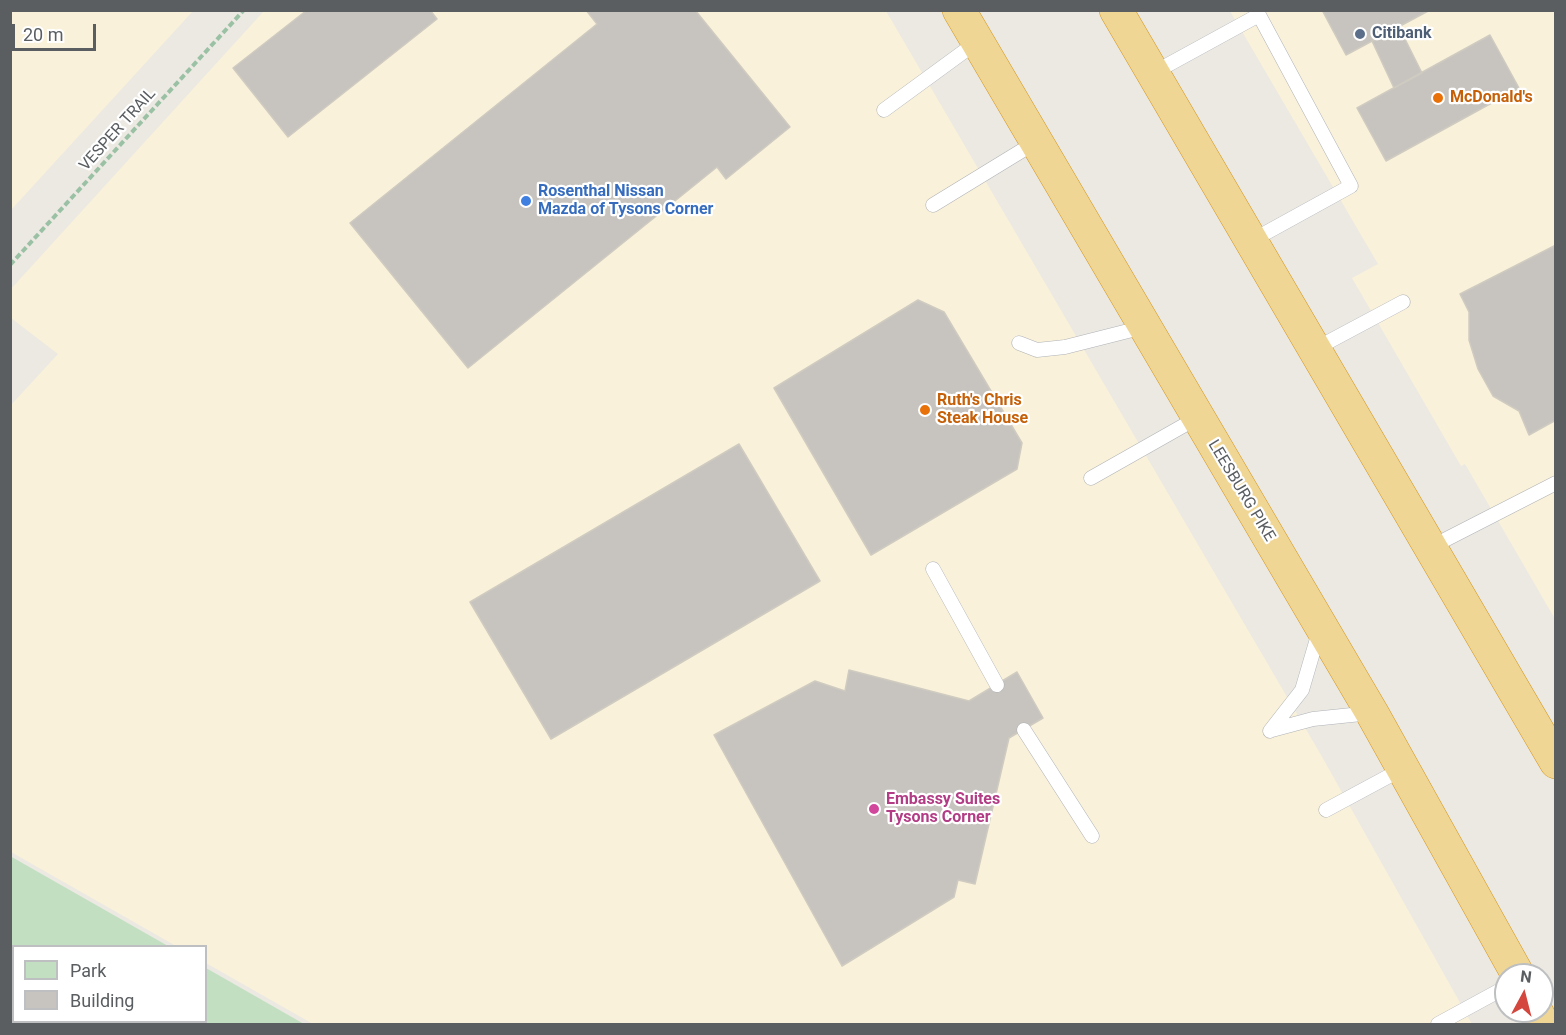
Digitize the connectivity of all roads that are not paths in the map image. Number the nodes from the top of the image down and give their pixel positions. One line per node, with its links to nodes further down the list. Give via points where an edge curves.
1 (959, 10): 3 (highway, LEESBURG PIKE)
2 (1116, 10): 4 (highway)
3 (978, 42): 5 (lane); 6 (highway, LEESBURG PIKE)
4 (1153, 73): 8 (highway); 8 (lane, via 1259,15 1351,186)
5 (884, 110)
6 (1036, 142): 7 (lane); 10 (highway, LEESBURG PIKE)
7 (933, 205)
8 (1251, 241): 12 (highway)
9 (1403, 302): 12 (lane)
10 (1144, 327): 11 (lane, via 1037,350); 13 (highway, LEESBURG PIKE)
11 (1019, 343)
12 (1315, 349): 16 (highway)
13 (1197, 418): 14 (lane); 18 (highway, LEESBURG PIKE)
14 (1091, 478)
15 (1556, 483): 16 (lane)
16 (1431, 547): 22 (highway)
17 (933, 569): 19 (lane)
18 (1321, 627): 20 (highway, LEESBURG PIKE); 20 (lane, via 1302,690 1270,731 1313,718)
19 (997, 685)
20 (1372, 713): 23 (highway, LEESBURG PIKE)
21 (1024, 730): 25 (lane)
22 (1556, 762)
23 (1404, 768): 24 (lane); 26 (highway, LEESBURG PIKE)
24 (1326, 810)
25 (1092, 836)
26 (1511, 963)
27 (1494, 994): 28 (lane)
28 (1438, 1024)

